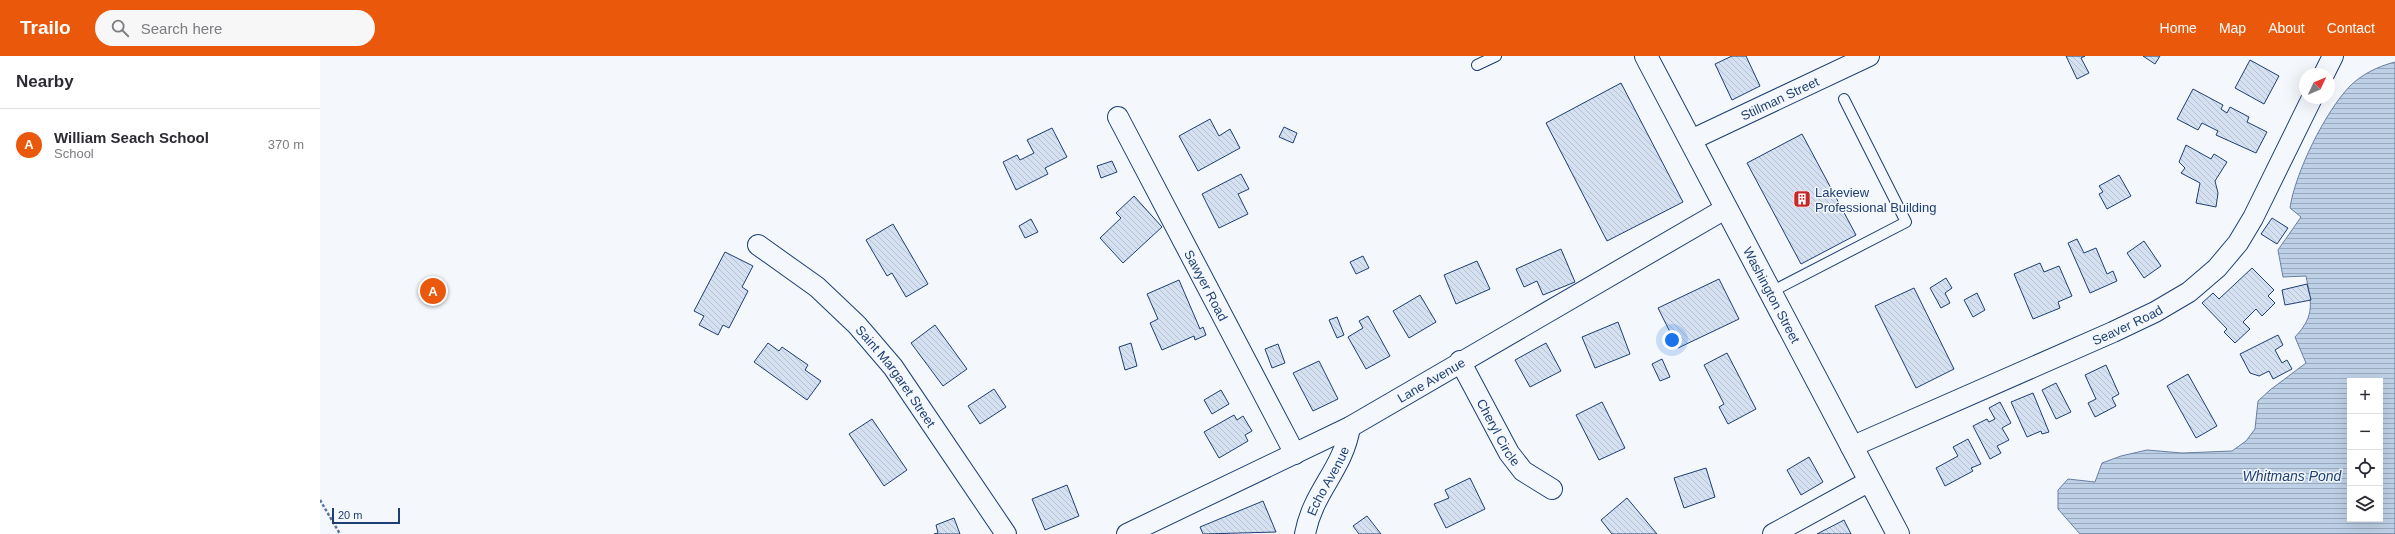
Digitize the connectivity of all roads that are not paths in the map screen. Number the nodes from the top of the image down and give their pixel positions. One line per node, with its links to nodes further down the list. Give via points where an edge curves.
1 (1496, 56): 5 (lane)
2 (1646, 56): 10 (main road, Washington Street)
3 (1869, 56): 10 (street, Stillman Street)
4 (2333, 56): 6 (street)
5 (1477, 65)
6 (2327, 68)
7 (1844, 99): 13 (lane, via 1906,222)
8 (2309, 104): 16 (street, Seaver Road, via 2238,243 2217,268 2189,292 2113,332)
9 (1118, 117): 17 (street, Sawyer Road)
10 (1691, 140): 11 (main road, Washington Street)
11 (1725, 209): 13 (main road, Washington Street); 14 (street, Lane Avenue)
12 (758, 245): 21 (street, Saint Margaret Street, via 817,287 857,325 892,367)
13 (1769, 293): 16 (main road, Washington Street)
14 (1460, 362): 15 (street, Lane Avenue); 19 (street, Cheryl Circle, via 1509,454 1523,471)
15 (1350, 427): 17 (street, Lane Avenue); 23 (street, Echo Avenue, via 1341,460 1312,507)
16 (1850, 447): 18 (main road, Washington Street)
17 (1295, 454): 22 (street, Lane Avenue)
18 (1868, 482): 20 (street); 24 (main road, Washington Street)
19 (1552, 489)
20 (1781, 532)
21 (1006, 534)
22 (1127, 534)
23 (1305, 534)
24 (1898, 534)

